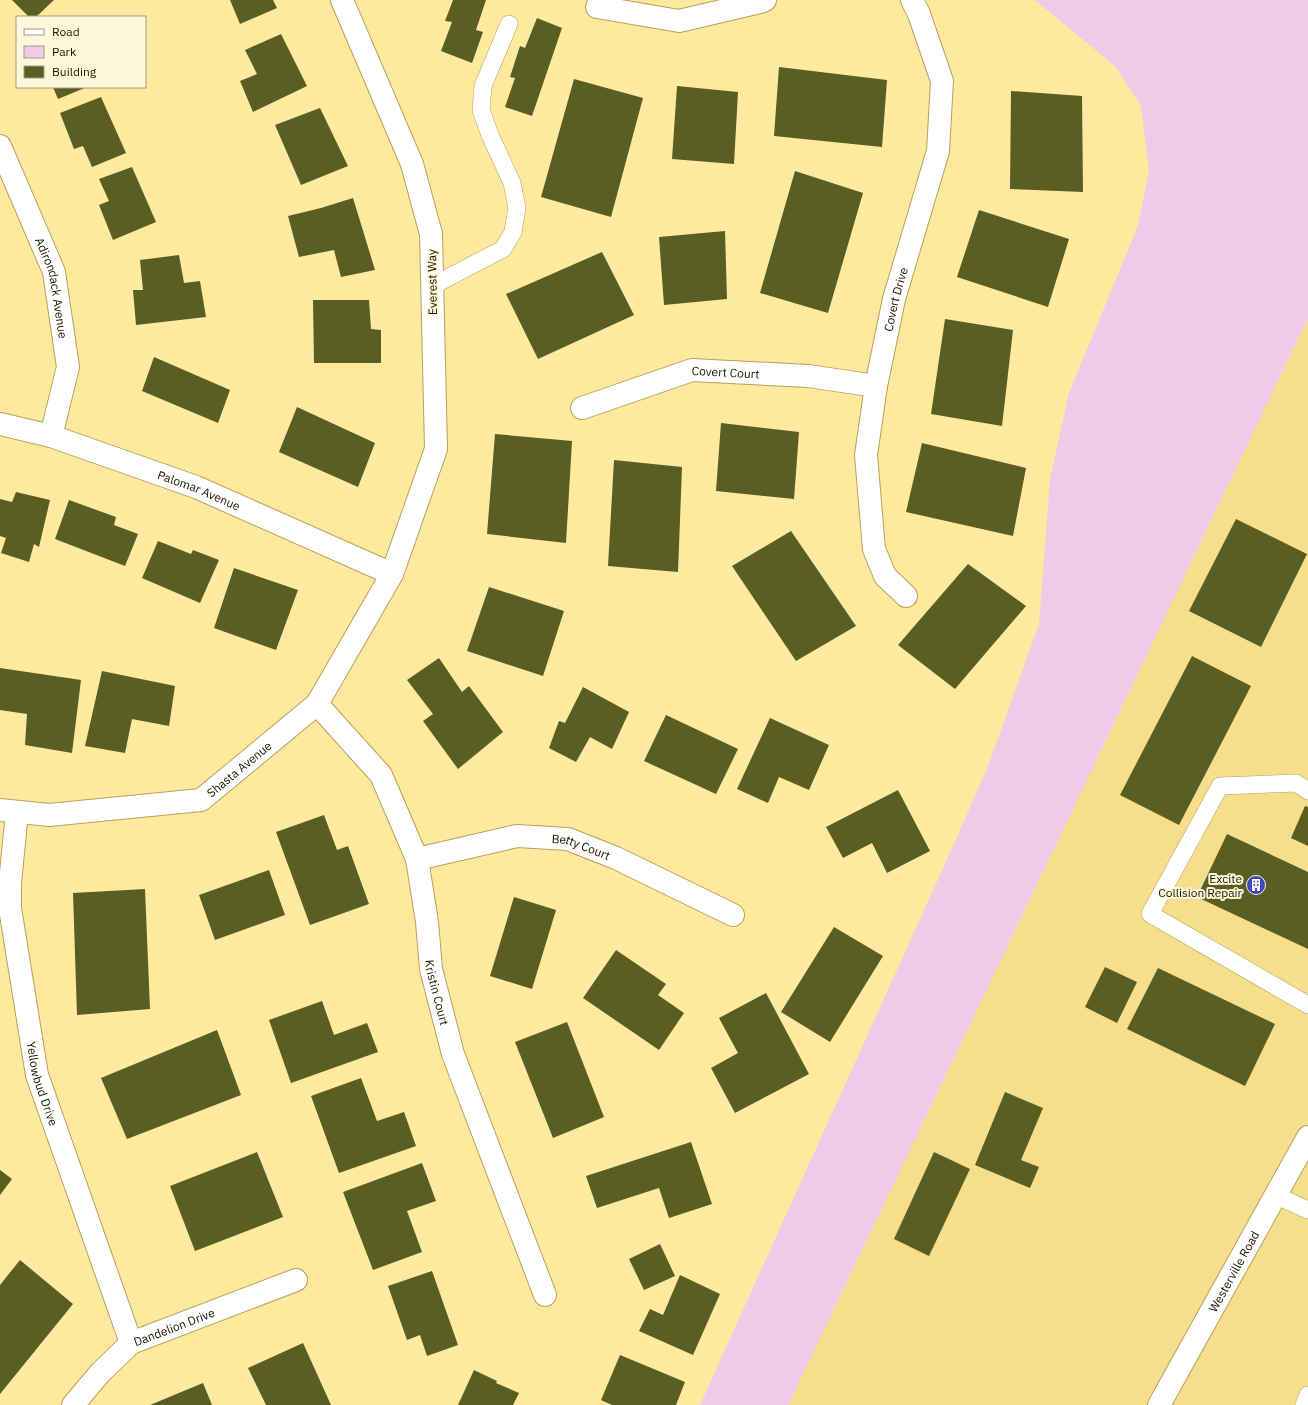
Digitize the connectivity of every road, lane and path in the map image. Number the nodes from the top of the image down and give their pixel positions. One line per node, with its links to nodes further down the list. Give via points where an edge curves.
1 (342, 0): 7 (street, Everest Way, via 412,164 431,234)
2 (765, 0): 4 (street, via 679,21)
3 (912, 0): 8 (street, Covert Drive, via 942,81 938,151 894,299)
4 (597, 7)
5 (508, 24): 7 (lane, via 483,86 481,110 512,183 517,208 513,232 503,249)
6 (0, 146): 11 (street, Adirondack Avenue, via 54,272 68,367)
7 (432, 286): 12 (street, Everest Way, via 436,449)
8 (876, 386): 9 (street, Covert Court, via 808,376 692,370); 13 (street, Covert Drive, via 866,455 874,549 885,576)
9 (582, 408)
10 (0, 424): 11 (street, Palomar Avenue)
11 (51, 436): 12 (street, Palomar Avenue, via 196,487)
12 (392, 574): 14 (street, Shasta Avenue)
13 (906, 596)
14 (317, 704): 16 (street, Shasta Avenue, via 201,800 48,815); 17 (street, Kristin Court, via 380,775)
15 (1308, 790): 19 (lane, via 1296,783 1220,786 1150,914)
16 (9, 811): 25 (street, Yellowbud Drive, via 10,908 37,1076)
17 (417, 859): 18 (street, Betty Court, via 517,836 568,840 616,858); 24 (street, Kristin Court, via 431,969 453,1054)
18 (733, 915)
19 (1308, 1005)
20 (1308, 1136): 21 (street, Westerville Road)
21 (1276, 1195): 22 (lane); 28 (street, Westerville Road)
22 (1308, 1210)
23 (296, 1280): 25 (street, Dandelion Drive)
24 (545, 1295)
25 (131, 1344): 27 (street, Dandelion Drive, via 100,1373)
26 (1308, 1395): 29 (lane)
27 (73, 1405)
28 (1159, 1405)
29 (1304, 1405)

